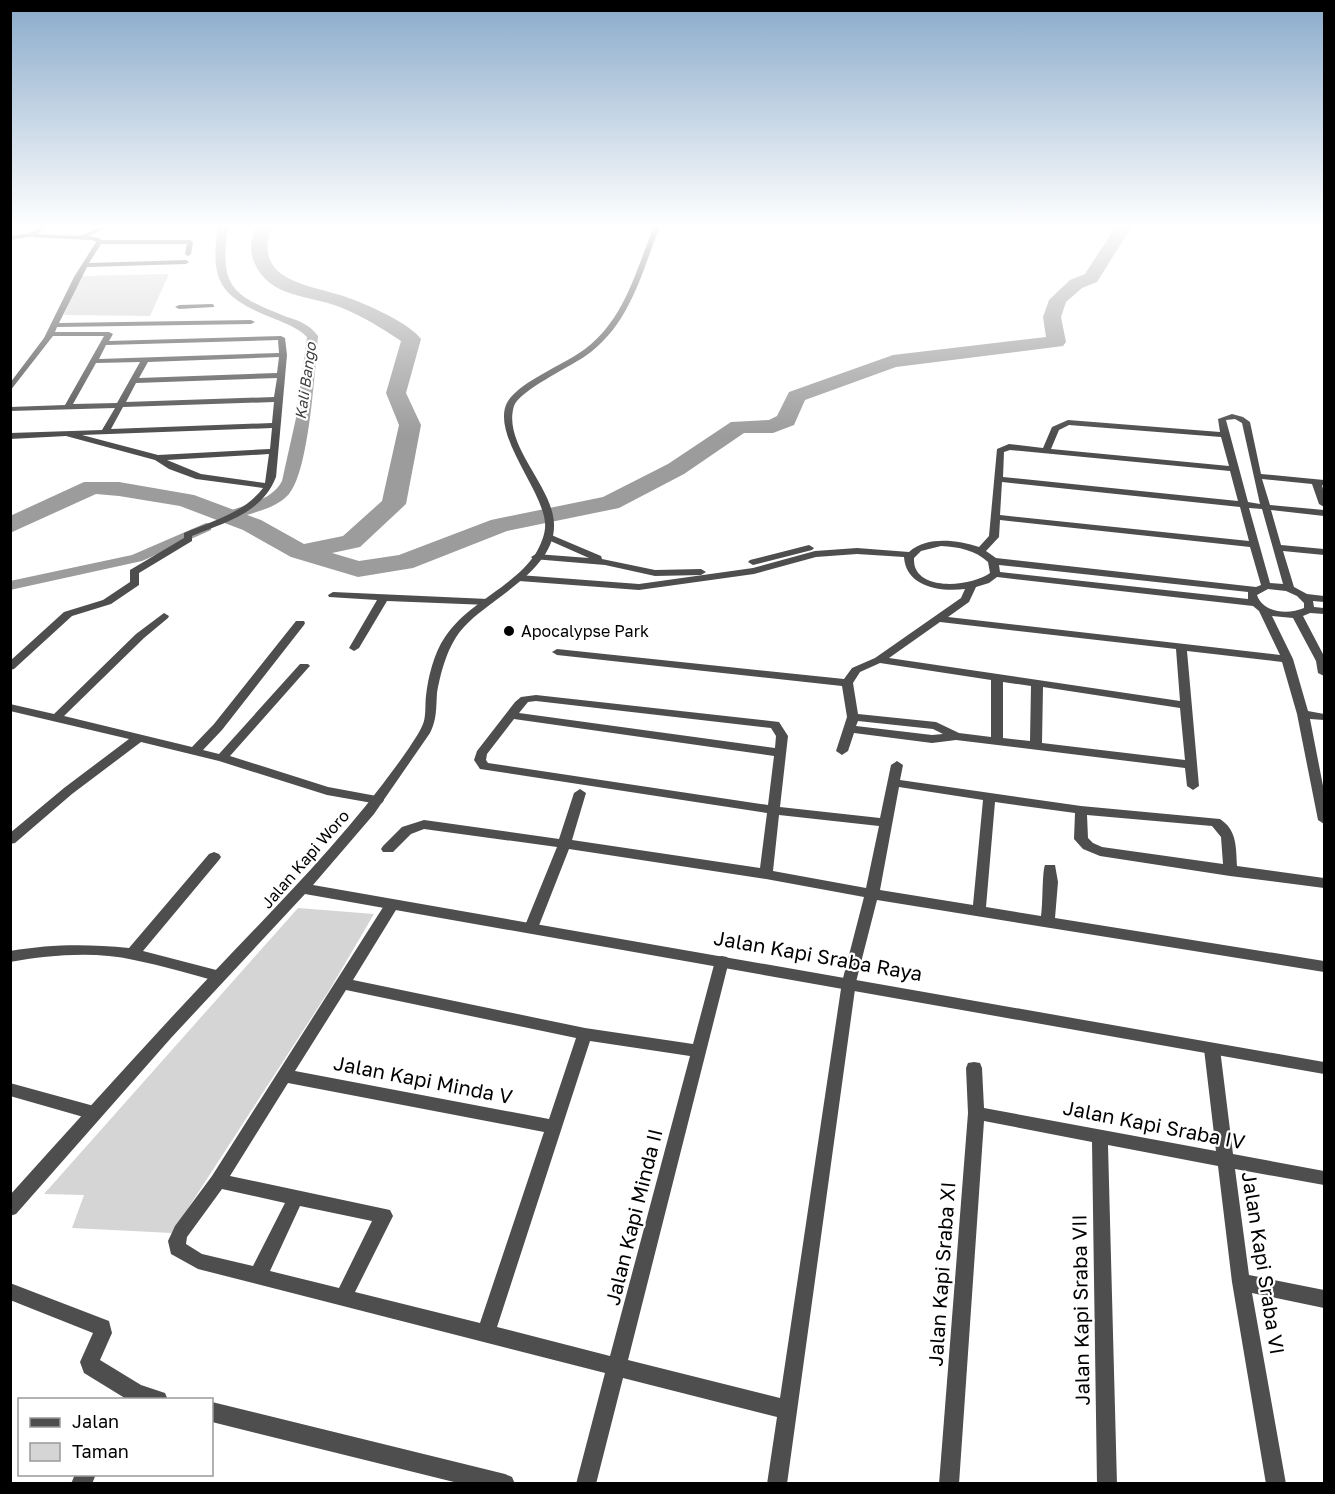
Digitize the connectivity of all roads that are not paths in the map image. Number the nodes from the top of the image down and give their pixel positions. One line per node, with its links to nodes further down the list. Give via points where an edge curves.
1 (69, 296): 8 (street)
2 (632, 296): 40 (street, via 601,340 510,404 510,428 542,498 550,522)
3 (183, 297): 5 (street)
4 (212, 306): 5 (street)
5 (179, 307): 7 (street)
6 (250, 322): 7 (street)
7 (170, 324): 8 (street)
8 (55, 325): 9 (street)
9 (50, 334): 10 (street, via 108,334); 16 (street)
10 (106, 343): 11 (street, via 279,337); 13 (street)
11 (283, 355): 12 (street); 14 (street)
12 (146, 360): 13 (street); 15 (street)
13 (95, 361): 19 (street)
14 (281, 375): 15 (street); 17 (street)
15 (134, 381): 20 (street)
16 (10, 389)
17 (278, 399): 20 (street); 22 (street)
18 (10, 402): 19 (street)
19 (70, 402): 20 (street); 21 (street)
20 (120, 405): 23 (street)
21 (10, 409)
22 (274, 425): 23 (street); 28 (street)
23 (105, 432): 24 (street)
24 (67, 434): 26 (street); 29 (street)
25 (1225, 435): 27 (street, via 1068,422 1054,429); 30 (street); 31 (street, via 1222,419 1240,417 1246,422)
26 (10, 436)
27 (1046, 450): 30 (street); 32 (street, via 1009,447 1000,451)
28 (273, 451): 29 (street); 34 (street)
29 (158, 458): 34 (street, via 189,475)
30 (1234, 469): 36 (street)
31 (1257, 476): 33 (street); 37 (street)
32 (1000, 479): 36 (street); 39 (street)
33 (1320, 483): 35 (street)
34 (269, 486): 73 (street, via 246,509 187,535 189,539 134,572 135,583 122,594 92,609 68,614)
35 (1324, 504)
36 (1243, 506): 37 (street); 41 (street)
37 (1268, 508): 38 (street); 42 (street)
38 (1324, 513)
39 (997, 517): 41 (street); 43 (street, via 994,537)
40 (549, 537): 46 (street, Jalan Kapi Woro); 48 (street)
41 (1254, 544): 52 (street)
42 (1277, 547): 45 (street); 53 (street)
43 (981, 551): 44 (street, via 941,543); 47 (street)
44 (914, 552): 48 (street, via 865,544 830,546 730,569 689,573 655,573); 50 (street, via 815,554 754,571 639,587); 51 (street, via 908,562 918,577 944,586)
45 (1324, 552)
46 (536, 556): 48 (street); 50 (street, Jalan Kapi Woro)
47 (993, 561): 49 (street); 52 (street)
48 (605, 562)
49 (995, 574): 51 (street); 59 (street)
50 (519, 578): 58 (street, Jalan Kapi Woro)
51 (971, 587): 64 (street, via 965,600)
52 (1261, 588): 53 (street); 59 (street, via 1252,598)
53 (1289, 588): 56 (street)
54 (333, 595): 55 (street)
55 (384, 597): 58 (street); 66 (street)
56 (1306, 597): 57 (street); 60 (street)
57 (1324, 599)
58 (488, 602): 98 (street, Jalan Kapi Woro, via 449,639 432,694 431,721)
59 (1260, 606): 62 (street, via 1280,614); 69 (street)
60 (1309, 610): 61 (street); 62 (street)
61 (1324, 611)
62 (1297, 615): 71 (street)
63 (164, 616): 83 (street)
64 (939, 619): 67 (street); 70 (street)
65 (300, 623): 89 (street)
66 (354, 648)
67 (1181, 648): 69 (street); 78 (street)
68 (558, 652): 76 (street)
69 (1287, 659): 80 (street)
70 (879, 660): 75 (street); 76 (street, via 856,670)
71 (1323, 661): 74 (street)
72 (304, 666): 91 (street)
73 (10, 667)
74 (1324, 674)
75 (997, 679): 77 (street); 86 (street)
76 (847, 683): 84 (street)
77 (1037, 684): 78 (street); 87 (street)
78 (1185, 705): 93 (street)
79 (10, 707): 83 (street)
80 (1303, 714): 82 (street); 101 (street)
81 (511, 715): 90 (street); 90 (street, via 525,699 536,698 776,725 782,736); 99 (street, via 482,754 480,760 484,765)
82 (1324, 717)
83 (56, 719): 85 (street)
84 (850, 723): 86 (street, via 932,739 956,736); 88 (street)
85 (136, 739): 89 (street); 103 (street)
86 (997, 741): 87 (street)
87 (1036, 745): 93 (street)
88 (842, 751)
89 (194, 752): 91 (street)
90 (780, 753): 99 (street)
91 (222, 758): 98 (street, via 327,791)
92 (897, 765): 94 (street)
93 (1191, 765): 95 (street)
94 (896, 783): 97 (street); 102 (street)
95 (1193, 786)
96 (580, 793): 104 (street)
97 (989, 798): 100 (street); 114 (street)
98 (378, 800): 111 (street, Jalan Kapi Woro)
99 (772, 810): 102 (street); 109 (street)
100 (1081, 810): 108 (street, via 1081,839 1100,851); 108 (street, via 1215,822 1228,833)
101 (1324, 820)
102 (887, 824): 112 (street)
103 (10, 840)
104 (564, 845): 105 (street, via 420,824 407,828); 109 (street); 116 (street)
105 (388, 849)
106 (214, 857): 117 (street)
107 (1050, 868): 115 (street, via 1053,887)
108 (1230, 871): 110 (street)
109 (766, 874): 112 (street)
110 (1324, 883)
111 (305, 889): 113 (street, Jalan Kapi Sraba Raya); 121 (street, Jalan Kapi Woro)
112 (872, 894): 114 (street); 122 (street)
113 (392, 905): 116 (street, Jalan Kapi Sraba Raya); 123 (street)
114 (980, 911): 115 (street)
115 (1048, 922): 120 (street)
116 (531, 928): 119 (street, Jalan Kapi Sraba Raya)
117 (132, 954): 118 (street, via 43,951); 121 (street)
118 (10, 957)
119 (722, 961): 122 (street, Jalan Kapi Sraba Raya); 126 (street, Jalan Kapi Minda II)
120 (1324, 967)
121 (219, 976): 131 (street, Jalan Kapi Woro)
122 (849, 982): 125 (street, Jalan Kapi Sraba Raya); 148 (street)
123 (342, 983): 124 (street); 129 (street)
124 (585, 1034): 126 (street); 133 (street)
125 (1212, 1048): 128 (street, Jalan Kapi Sraba Raya); 135 (street, Jalan Kapi Sraba VI)
126 (698, 1051): 146 (street, Jalan Kapi Minda II)
127 (974, 1068): 132 (street, Jalan Kapi Sraba XI)
128 (1324, 1068)
129 (285, 1076): 133 (street, Jalan Kapi Minda V); 137 (street)
130 (10, 1089): 131 (street)
131 (94, 1113): 139 (street, Jalan Kapi Woro)
132 (976, 1113): 134 (street, Jalan Kapi Sraba IV); 153 (street, Jalan Kapi Sraba XI)
133 (553, 1126): 145 (street)
134 (1100, 1136): 135 (street, Jalan Kapi Sraba IV); 154 (street, Jalan Kapi Sraba VII)
135 (1225, 1160): 136 (street, Jalan Kapi Sraba IV); 141 (street, Jalan Kapi Sraba VI)
136 (1324, 1178)
137 (218, 1181): 138 (street); 140 (street, via 181,1232 177,1248 198,1261)
138 (296, 1197): 140 (street); 143 (street, via 384,1216)
139 (10, 1208)
140 (258, 1276): 143 (street)
141 (1241, 1282): 144 (street); 155 (street, Jalan Kapi Sraba VI)
142 (10, 1292): 147 (street, via 102,1327 103,1333 89,1362)
143 (343, 1298): 145 (street)
144 (1324, 1299)
145 (486, 1334): 146 (street)
146 (618, 1368): 148 (street); 151 (street, Jalan Kapi Minda II)
147 (135, 1397)
148 (789, 1410): 152 (street)
149 (213, 1412): 150 (street)
150 (505, 1484)
151 (586, 1484)
152 (777, 1484)
153 (949, 1484)
154 (1107, 1484)
155 (1276, 1484)

